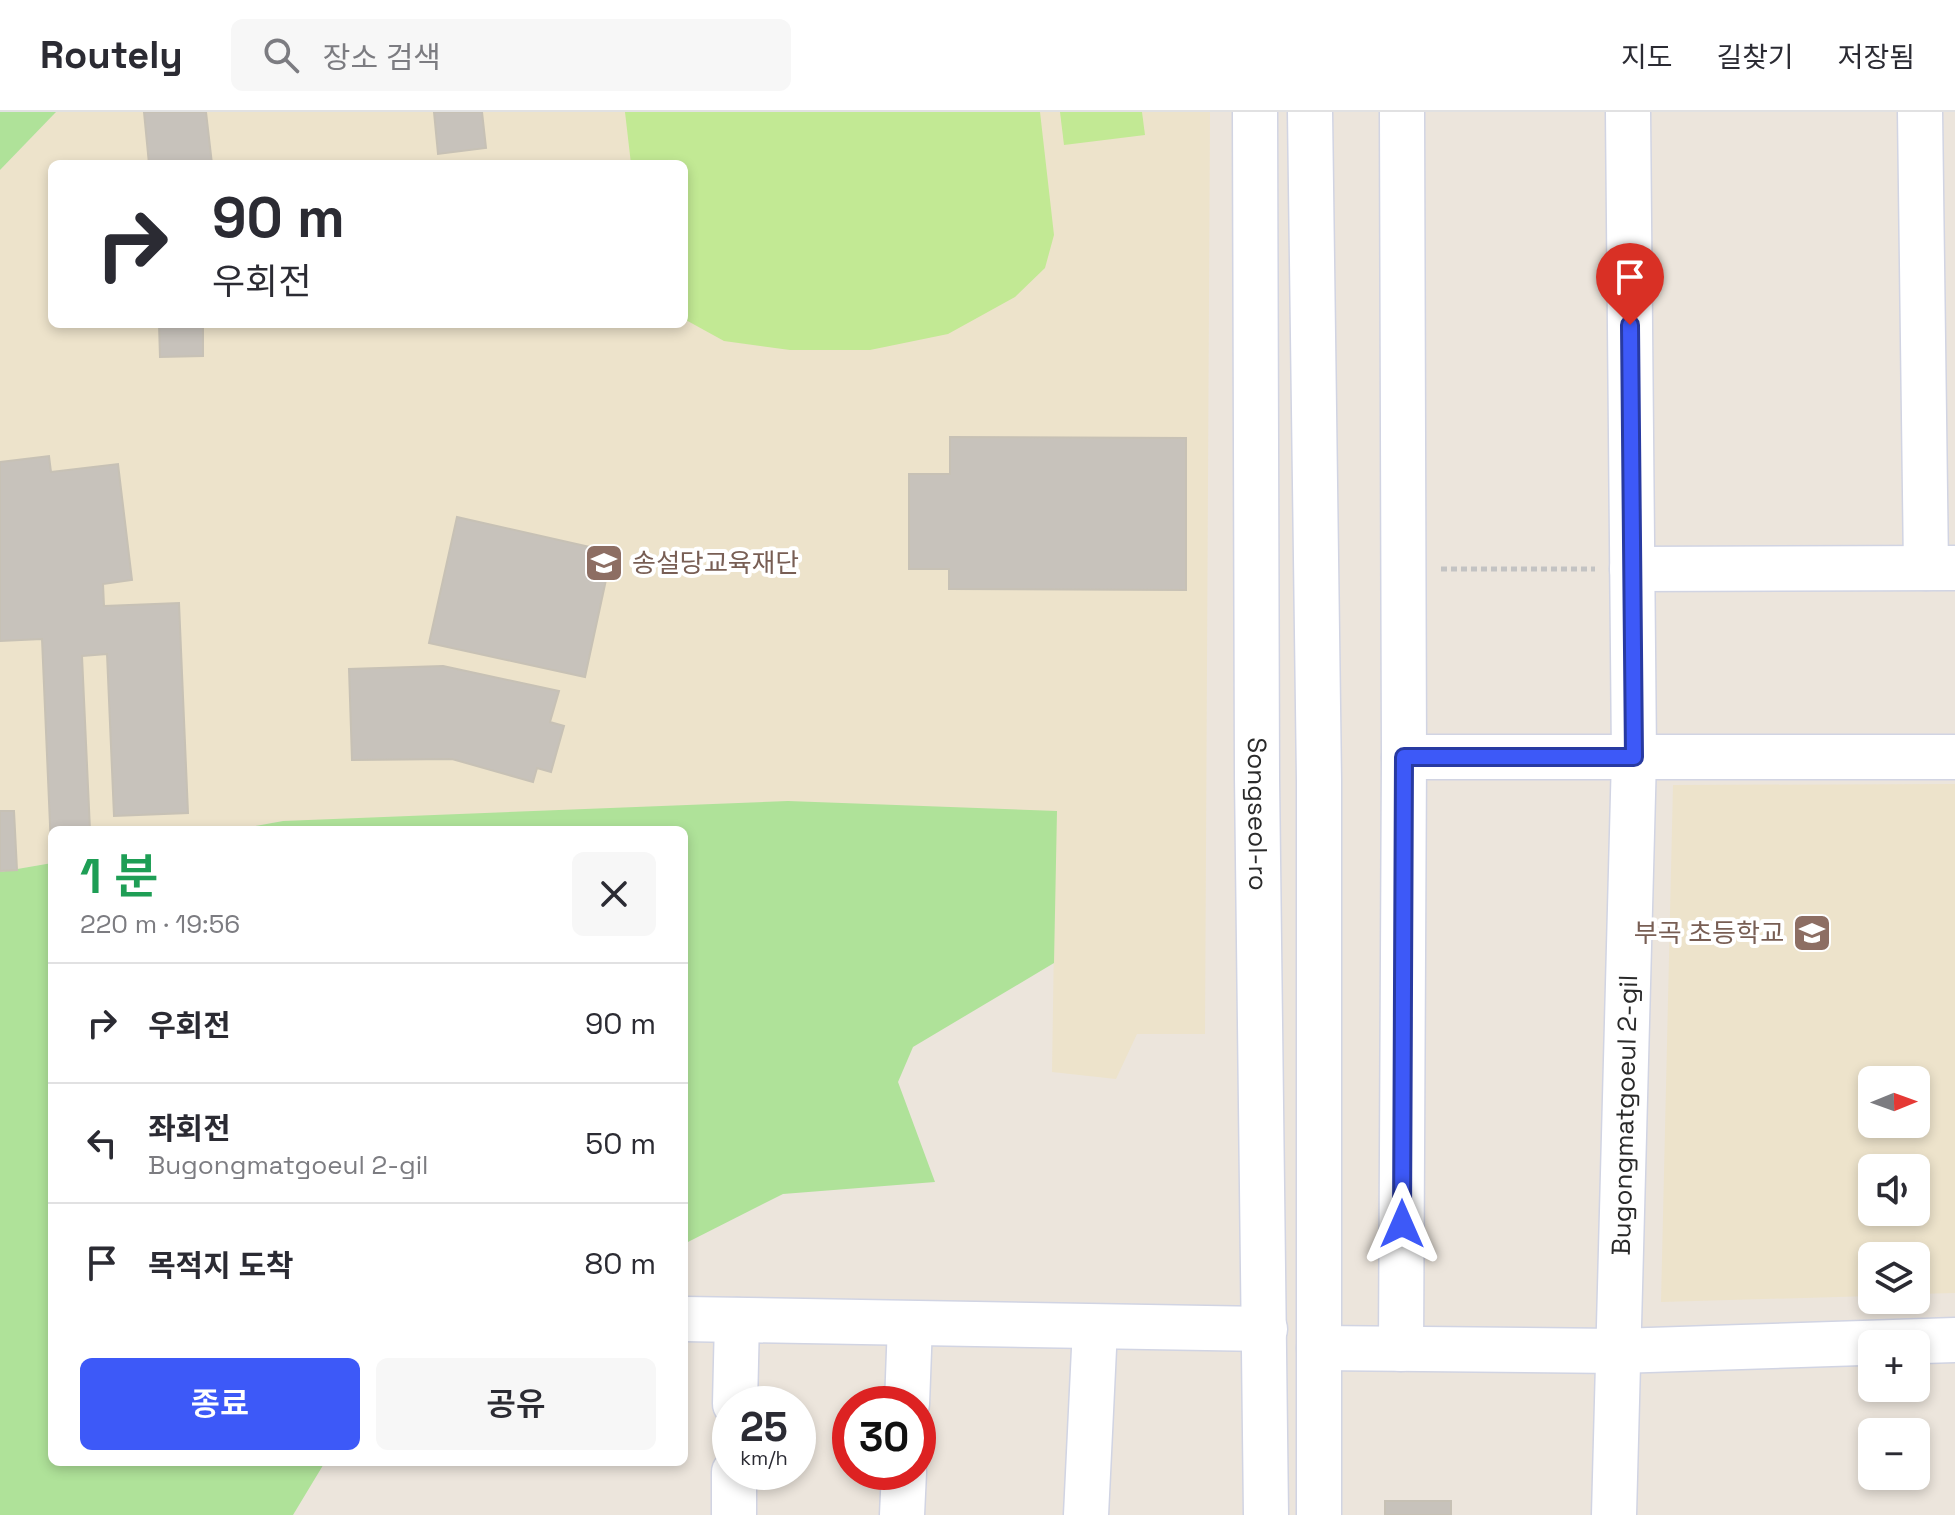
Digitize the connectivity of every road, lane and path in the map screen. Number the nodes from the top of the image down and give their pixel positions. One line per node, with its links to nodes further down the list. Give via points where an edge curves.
1 (1255, 112): 16 (street, Songseol-ro)
2 (1310, 112): 18 (street, via 1319,781)
3 (1402, 112): 7 (street)
4 (1628, 112): 8 (street, Bugongmatgoeul 2-gil)
5 (1920, 112): 6 (street)
6 (1941, 568): 8 (street)
7 (1404, 569): 8 (path); 9 (street)
8 (1632, 569): 10 (street, Bugongmatgoeul 2-gil)
9 (1404, 757): 10 (street); 19 (street)
10 (1634, 757): 11 (street); 20 (street, Bugongmatgoeul 2-gil)
11 (1955, 757)
12 (688, 1319): 13 (street)
13 (737, 1320): 14 (street); 21 (street)
14 (910, 1324): 15 (street); 22 (street)
15 (1095, 1328): 16 (street); 27 (street)
16 (1265, 1329): 28 (street, Songseol-ro)
17 (1955, 1340): 20 (street)
18 (1319, 1348): 19 (street); 29 (street)
19 (1401, 1349): 20 (street)
20 (1618, 1351): 30 (street, Bugongmatgoeul 2-gil)
21 (735, 1386)
22 (908, 1386)
23 (734, 1490): 25 (street)
24 (903, 1490): 26 (street)
25 (734, 1515)
26 (902, 1515)
27 (1086, 1515)
28 (1266, 1515)
29 (1319, 1515)
30 (1614, 1515)

